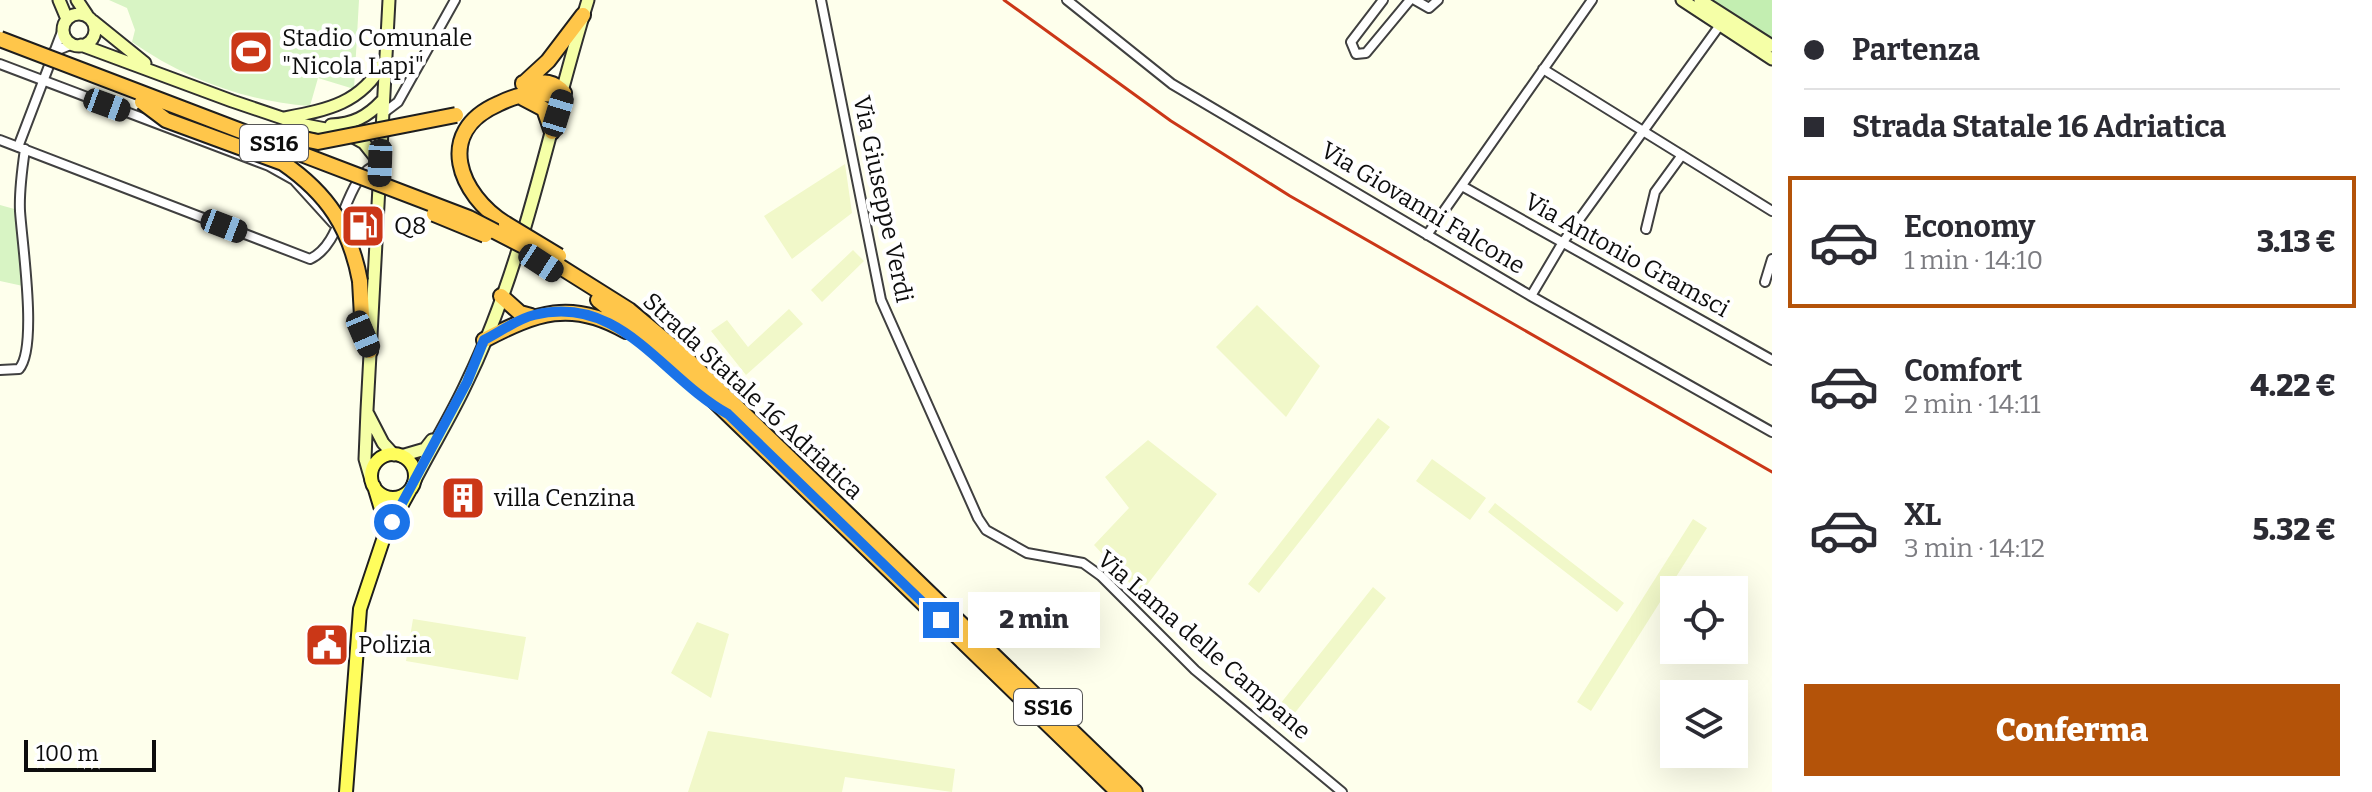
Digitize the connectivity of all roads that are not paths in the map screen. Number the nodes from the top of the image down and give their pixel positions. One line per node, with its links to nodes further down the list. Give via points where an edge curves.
1 (389, 0): 21 (street)
2 (455, 0): 31 (street, via 398,102)
3 (821, 0): 63 (street, Via Giuseppe Verdi, via 881,300)
4 (1067, 0): 44 (street, Via Giovanni Falcone, via 1172,84)
5 (1383, 0): 6 (street, via 1353,38 1353,52 1366,53)
6 (1412, 0): 7 (street, via 1429,8)
7 (1438, 0)
8 (1592, 0): 24 (street)
9 (1682, 0): 14 (street)
10 (1700, 0): 17 (street)
11 (585, 4): 22 (street); 22 (street); 27 (highway, SS16, via 548,61)
12 (84, 8): 13 (street, via 76,14); 16 (street, via 94,36); 25 (street)
13 (65, 12): 16 (street, via 66,38); 19 (street)
14 (1720, 25): 20 (street); 34 (street)
15 (0, 36): 27 (highway, SS16, bridge, via 290,139 318,142 456,115); 46 (highway, Strada Statale 16 Adriatica / SS16, bridge, via 469,218)
16 (77, 45): 19 (street); 25 (street)
17 (1772, 46)
18 (0, 48): 30 (highway, Strada Statale 16 Adriatica / SS16)
19 (53, 52): 26 (street)
20 (1772, 59)
21 (384, 61): 29 (street); 31 (street)
22 (572, 62): 28 (street)
23 (0, 64): 26 (street)
24 (1543, 69): 34 (street); 40 (street)
25 (155, 71): 32 (street)
26 (42, 80): 37 (street); 42 (street, via 269,166 294,180)
27 (521, 90): 28 (highway, via 546,81); 35 (highway, via 544,109); 46 (highway, SS16, bridge, via 480,114 461,146 462,176 485,211)
28 (564, 93): 35 (street)
29 (353, 99): 31 (street); 32 (street, via 332,109)
30 (142, 102): 46 (highway, Strada Statale 16 Adriatica / SS16, bridge); 53 (highway, SS16, bridge, via 166,120 283,163 335,213 349,234)
31 (382, 108): 33 (street, via 347,124); 39 (street)
32 (284, 118): 33 (street)
33 (318, 126): 39 (street, via 364,143)
34 (1644, 131): 38 (street); 45 (street)
35 (552, 132): 49 (street)
36 (0, 140): 37 (street)
37 (22, 148): 42 (street, via 310,259); 55 (street, via 25,363 19,369)
38 (1682, 155): 41 (street); 43 (street, via 1655,192)
39 (380, 163): 42 (street, via 365,170); 53 (street)
40 (1462, 186): 44 (street); 45 (street, Via Antonio Gramsci)
41 (1772, 211)
42 (336, 226)
43 (1646, 229)
44 (1427, 235): 50 (street, Via Giovanni Falcone)
45 (1563, 242): 50 (street); 54 (street, Via Antonio Gramsci)
46 (548, 258): 57 (highway, Strada Statale 16 Adriatica / SS16, via 654,344); 67 (highway, Strada Statale 16 Adriatica / SS16, via 629,310 684,356)
47 (1772, 259): 48 (street)
48 (1765, 282)
49 (501, 296): 51 (highway); 52 (street)
50 (1531, 296): 58 (street, Via Giovanni Falcone)
51 (531, 316): 52 (highway, SS16); 57 (highway, SS16, via 573,312 606,319)
52 (484, 340): 59 (street)
53 (370, 351): 56 (street)
54 (1772, 360)
55 (0, 370)
56 (367, 410): 60 (street, via 379,436); 61 (street, via 365,459)
57 (728, 414): 66 (highway, Strada Statale 16 Adriatica / SS16)
58 (1772, 432)
59 (438, 434): 60 (street, via 425,449); 62 (street)
60 (398, 455): 61 (main road, via 377,462); 62 (main road, via 414,471)
61 (372, 483): 62 (main road, via 391,498); 64 (main road)
62 (411, 487): 64 (main road)
63 (986, 530): 68 (street, Via Lama delle Campane, via 1027,553 1083,563 1101,576 1195,670)
64 (384, 537): 65 (main road, via 360,609)
65 (346, 792)
66 (1118, 792)
67 (1135, 792)
68 (1342, 792)

